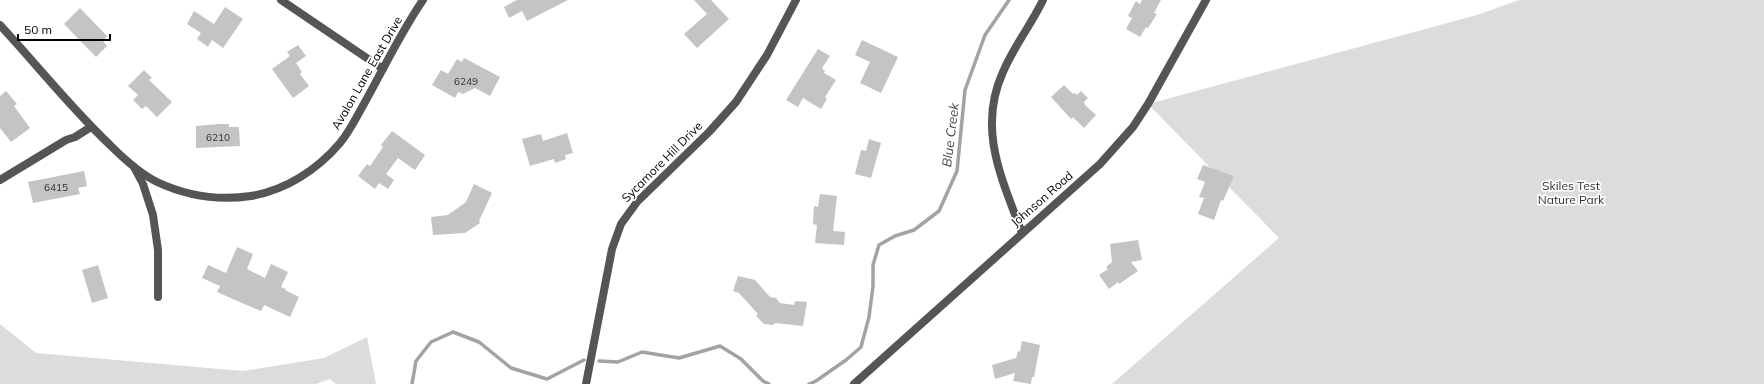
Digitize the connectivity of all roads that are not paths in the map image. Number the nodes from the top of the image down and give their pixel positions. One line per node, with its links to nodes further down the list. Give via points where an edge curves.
1 (281, 0): 7 (street)
2 (423, 0): 7 (street, Avalon Lane East Drive)
3 (796, 0): 13 (street, Sycamore Hill Drive, via 773,45 736,102 634,206 621,224 612,249)
4 (1043, 0): 11 (street, via 1003,70 992,109 991,126 996,160)
5 (1206, 0): 11 (street, Johnson Road, via 1133,127 1100,164)
6 (0, 25): 8 (street, Avalon Lane East Drive)
7 (384, 69): 9 (street, Avalon Lane East Drive, via 351,128 334,151 308,173 278,189 240,198 206,197 168,187)
8 (91, 127): 9 (street, Avalon Lane East Drive); 10 (street)
9 (134, 167): 12 (street, via 143,184 153,215 158,250)
10 (0, 180)
11 (1022, 233): 14 (street, Johnson Road)
12 (158, 297)
13 (586, 384)
14 (854, 384)

